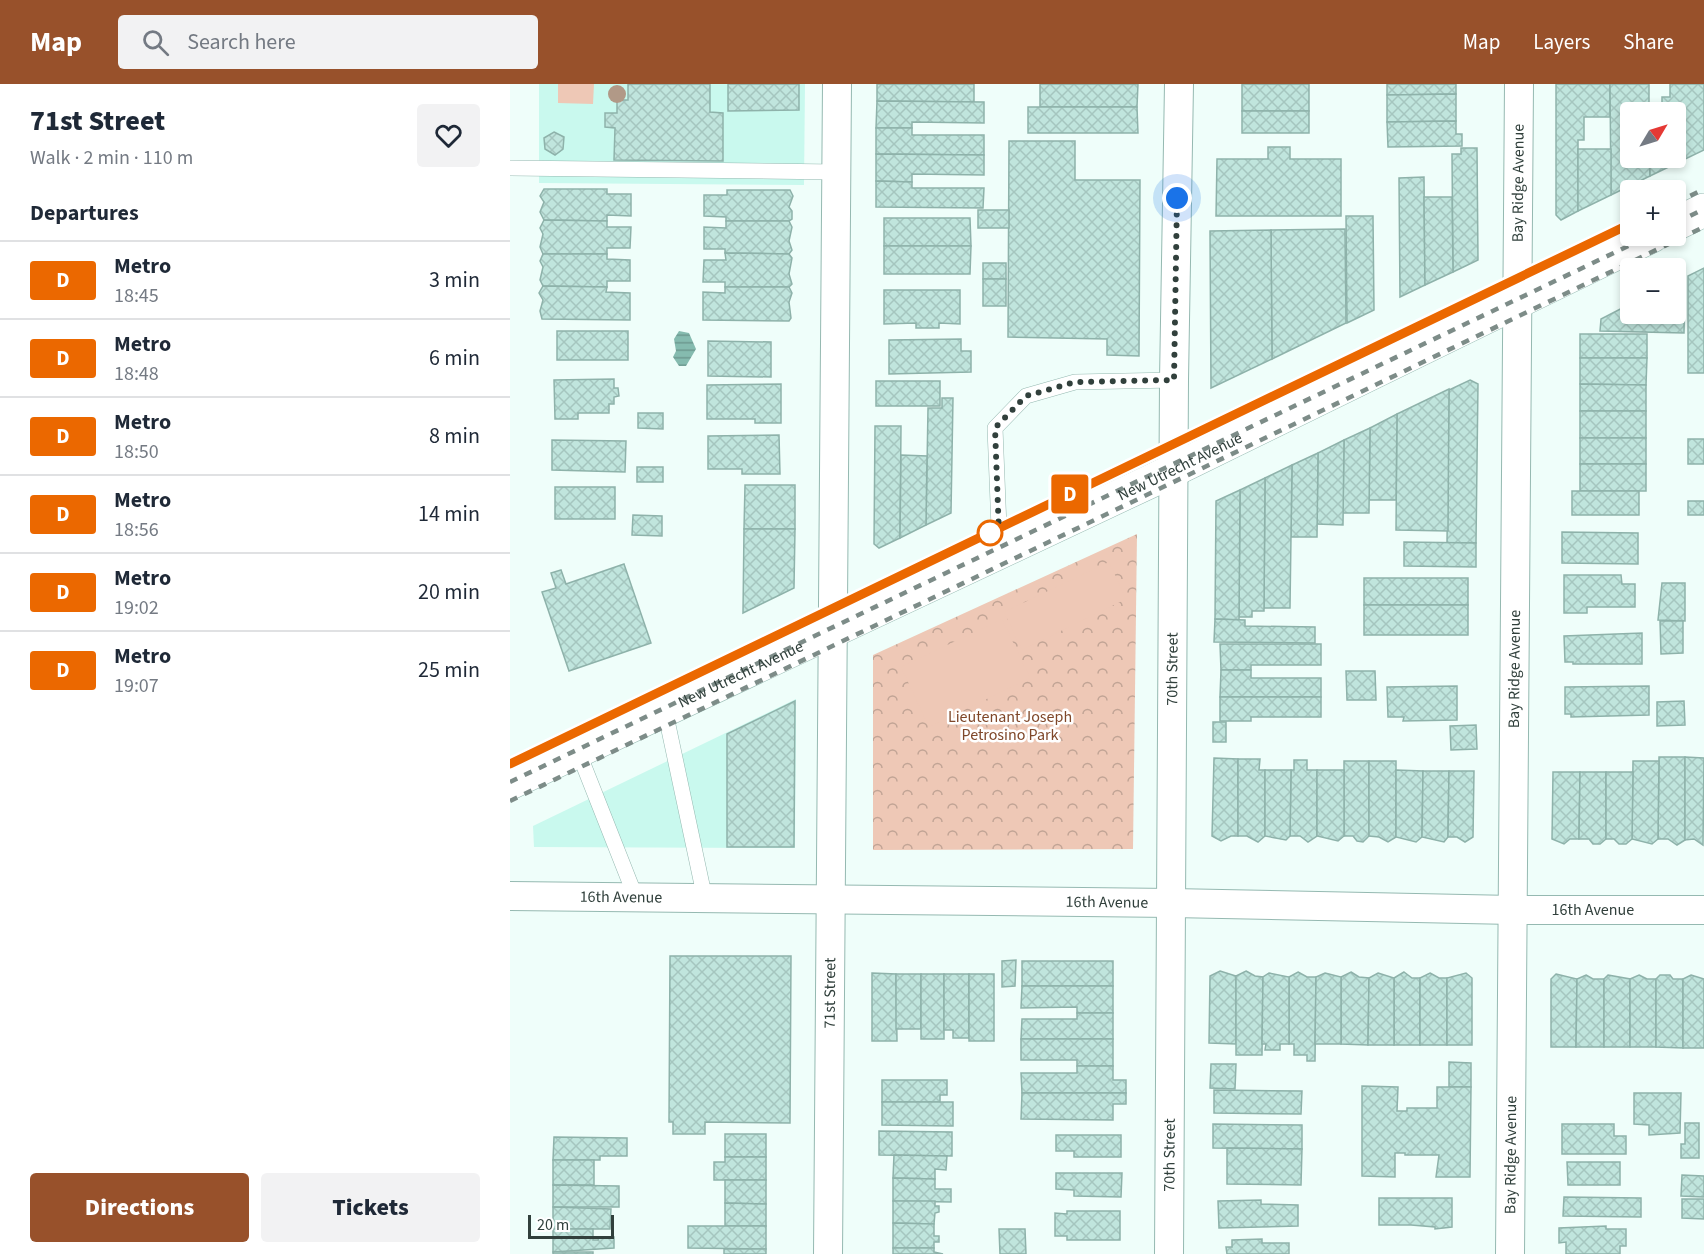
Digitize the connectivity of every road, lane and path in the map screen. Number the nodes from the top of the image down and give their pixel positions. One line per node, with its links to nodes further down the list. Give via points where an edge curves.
1 (837, 84): 5 (street, 71st Street)
2 (1179, 84): 10 (street, 70th Street)
3 (1519, 84): 9 (street, Bay Ridge Avenue)
4 (510, 168): 5 (lane)
5 (836, 172): 13 (street, 71st Street)
6 (1704, 210): 7 (street)
7 (1686, 219)
8 (1631, 246): 9 (street, New Utrecht Avenue)
9 (1516, 302): 11 (street, New Utrecht Avenue); 22 (street, Bay Ridge Avenue)
10 (1174, 380): 11 (street, 70th Street); 12 (lane, via 1075,382 1026,396 995,428)
11 (1174, 470): 12 (street, New Utrecht Avenue); 21 (street, 70th Street)
12 (1000, 553): 13 (street, New Utrecht Avenue)
13 (833, 633): 14 (street, New Utrecht Avenue); 20 (street, 71st Street)
14 (665, 711): 15 (street, New Utrecht Avenue); 19 (lane)
15 (578, 751): 16 (street, New Utrecht Avenue); 18 (lane)
16 (510, 783)
17 (510, 896): 18 (street, 16th Avenue)
18 (636, 898): 19 (street, 16th Avenue)
19 (705, 899): 20 (street, 16th Avenue)
20 (831, 900): 21 (street, 16th Avenue); 24 (street, 71st Street)
21 (1172, 903): 22 (street, 16th Avenue); 25 (street, 70th Street)
22 (1513, 910): 23 (street, 16th Avenue); 26 (street, Bay Ridge Avenue)
23 (1704, 910)
24 (828, 1254)
25 (1169, 1254)
26 (1510, 1254)

